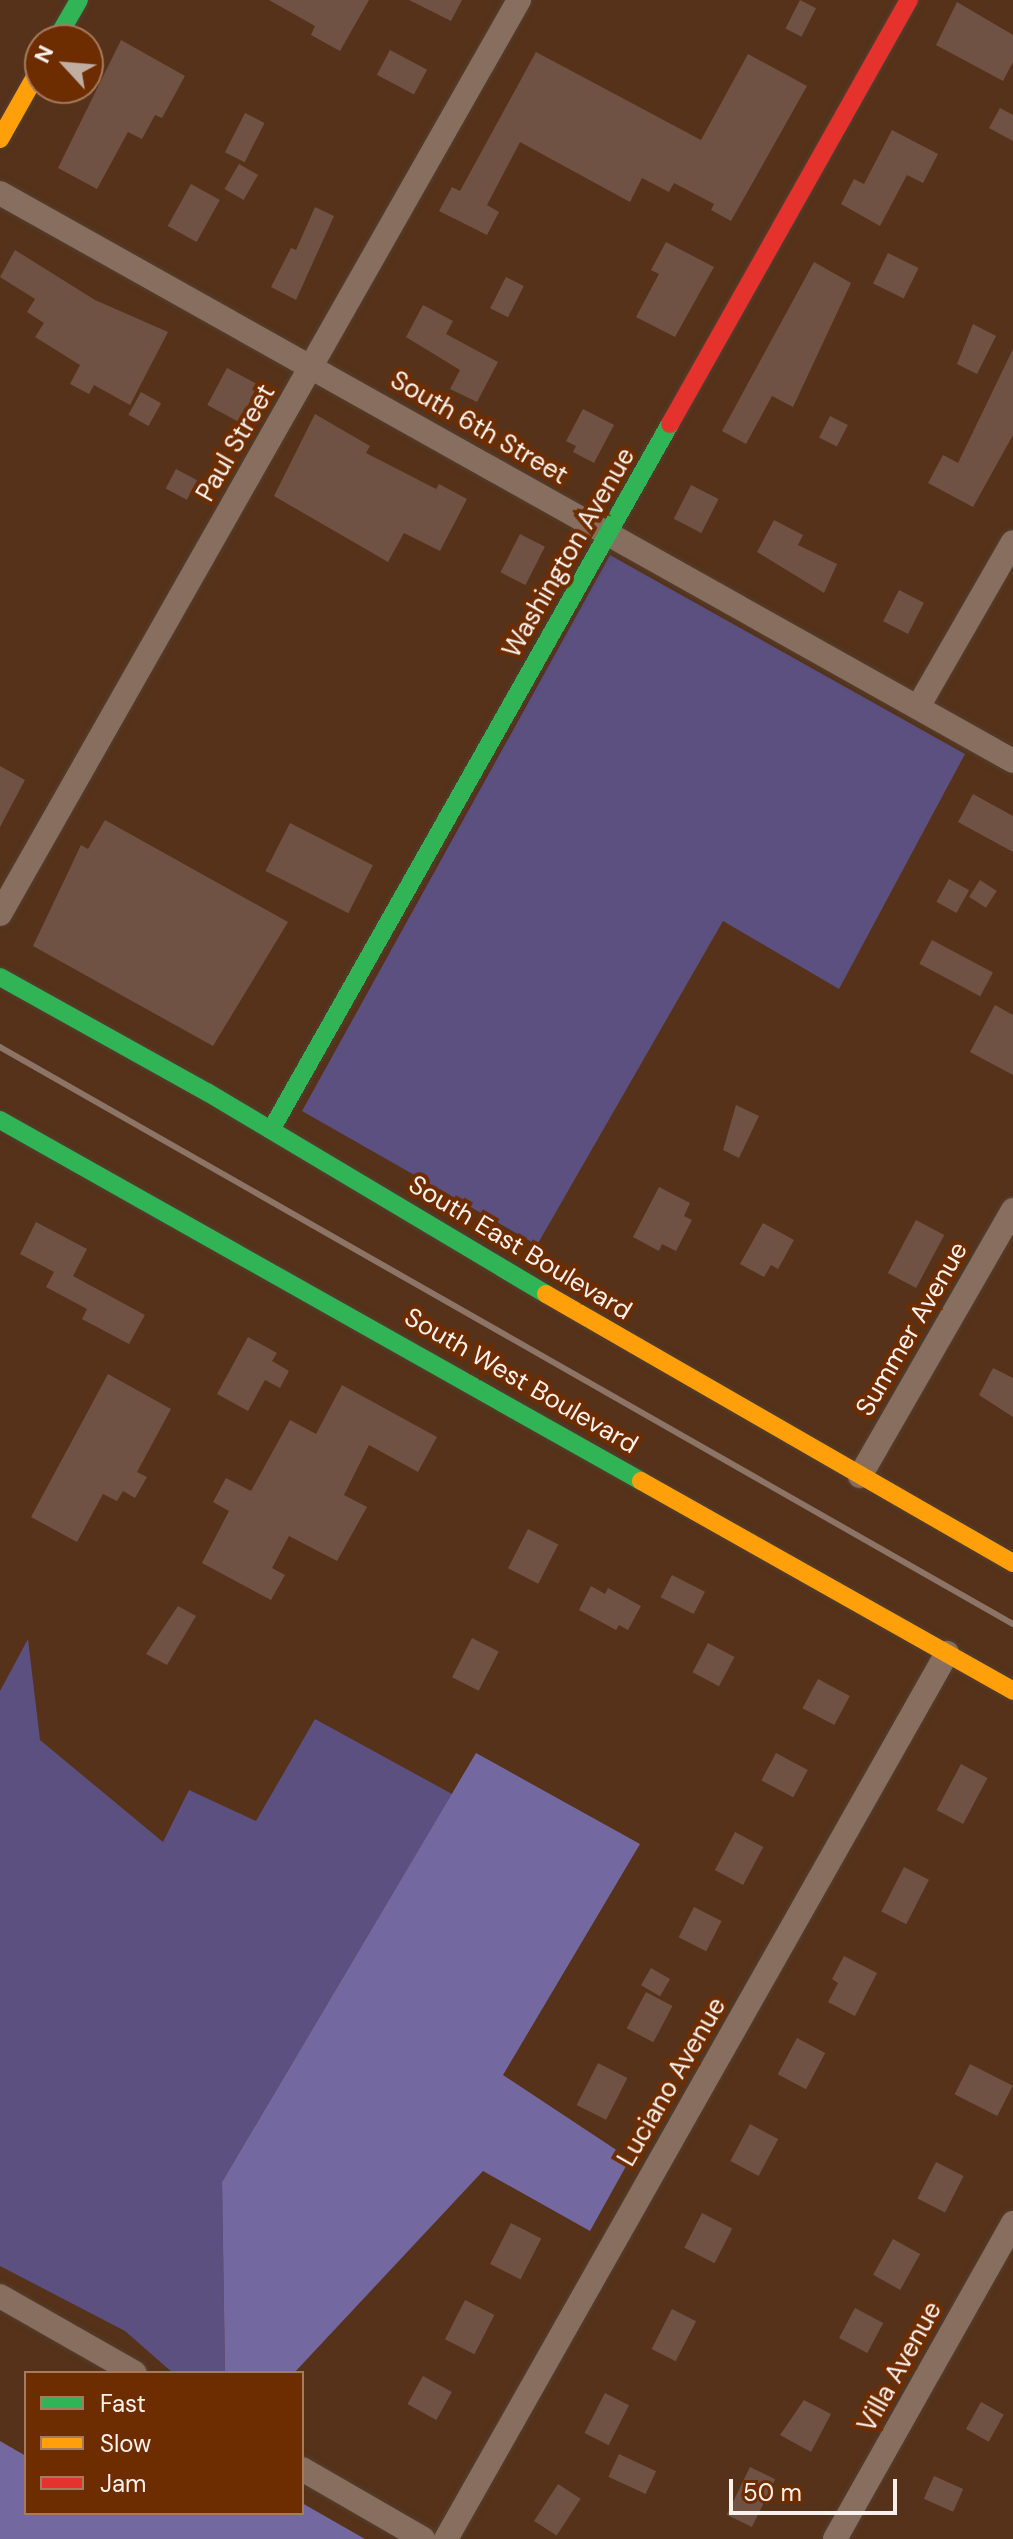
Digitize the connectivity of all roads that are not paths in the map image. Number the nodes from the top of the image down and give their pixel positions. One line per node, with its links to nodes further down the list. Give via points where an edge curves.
1 (79, 0): 4 (main road)
2 (519, 0): 8 (street, Paul Street)
3 (909, 0): 9 (main road, Washington Avenue)
4 (65, 24)
5 (24, 96): 6 (main road)
6 (0, 139)
7 (0, 193): 8 (street, South 6th Street)
8 (313, 365): 9 (street, South 6th Street); 13 (street, Paul Street)
9 (609, 535): 11 (street, South 6th Street); 16 (main road, Washington Avenue)
10 (1013, 542): 11 (street)
11 (918, 707): 12 (street, South 6th Street)
12 (1013, 761)
13 (0, 914)
14 (0, 977): 16 (main road, South East Boulevard)
15 (0, 1120): 20 (main road, South West Boulevard)
16 (271, 1130): 18 (main road, South East Boulevard)
17 (1013, 1210): 18 (street, Summer Avenue)
18 (860, 1476): 19 (main road, South East Boulevard)
19 (1013, 1563)
20 (947, 1653): 21 (main road, South West Boulevard); 27 (street, Luciano Avenue)
21 (1013, 1691)
22 (1013, 2223): 28 (street, Villa Avenue)
23 (0, 2296): 24 (street)
24 (131, 2371)
25 (304, 2470): 26 (street)
26 (423, 2539)
27 (446, 2539)
28 (835, 2539)

